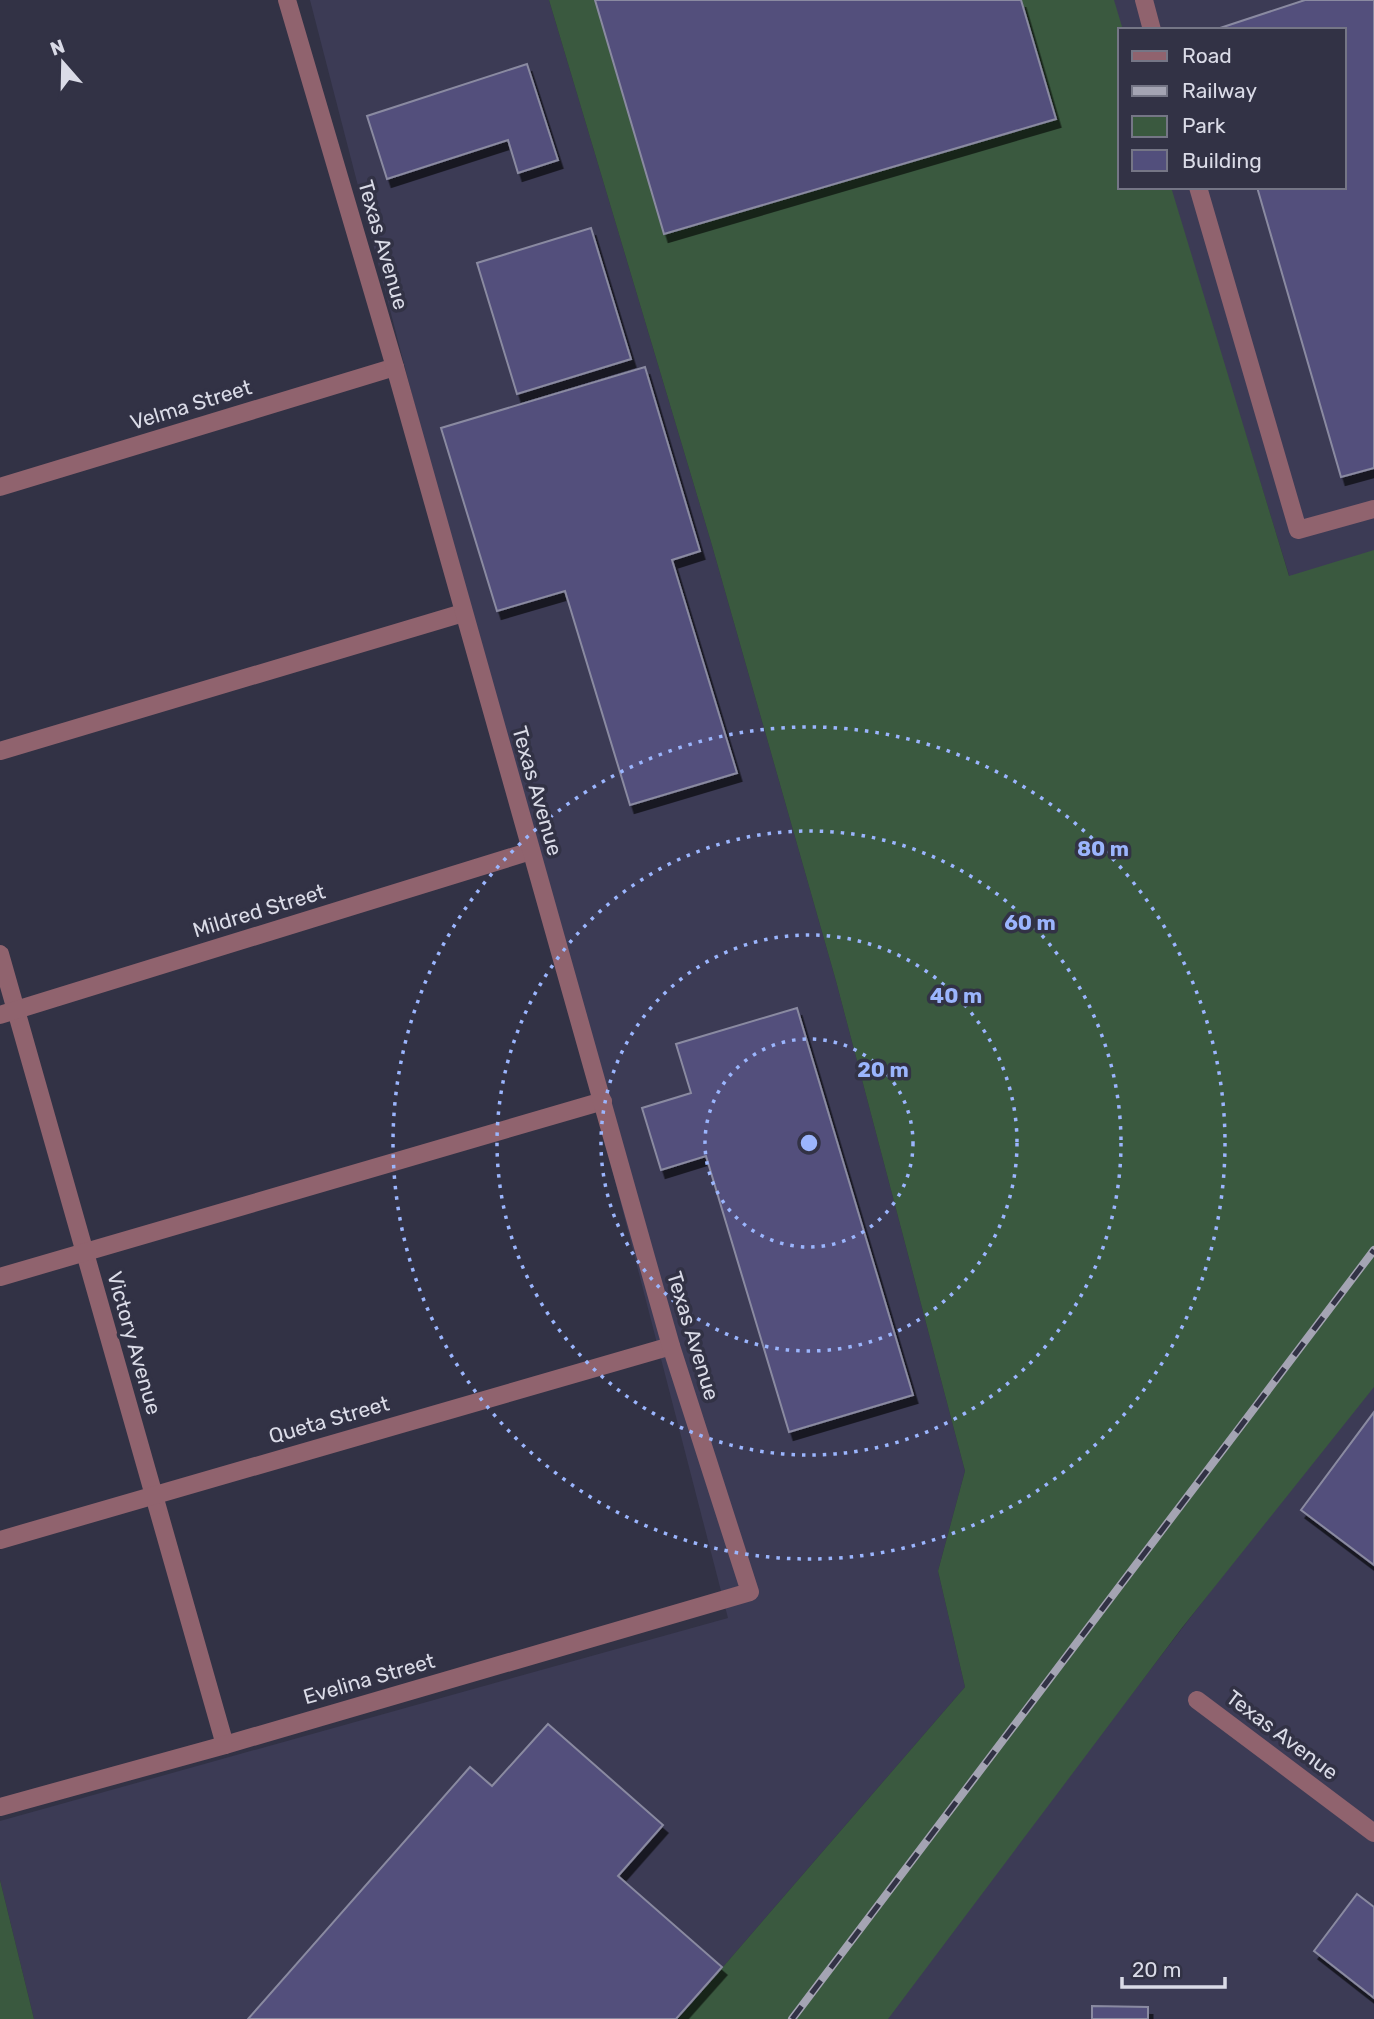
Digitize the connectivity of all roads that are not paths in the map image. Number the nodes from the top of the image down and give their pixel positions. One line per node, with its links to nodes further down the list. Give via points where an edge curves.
1 (287, 0): 5 (street, Texas Avenue)
2 (1144, 0): 3 (street)
3 (1151, 28)
4 (1199, 189): 7 (street, via 1298,530)
5 (395, 367): 6 (street, Velma Street); 8 (street, Texas Avenue)
6 (0, 487)
7 (1374, 509)
8 (463, 613): 9 (street); 10 (street, Texas Avenue)
9 (0, 751)
10 (531, 851): 12 (street, Mildred Street); 13 (street, Texas Avenue)
11 (0, 954): 12 (street, Victory Avenue)
12 (8, 1012): 14 (street, Victory Avenue)
13 (603, 1101): 14 (street); 16 (street, Texas Avenue)
14 (85, 1253): 15 (street); 17 (street, Victory Avenue)
15 (0, 1277)
16 (671, 1346): 17 (street, Queta Street); 19 (street, Texas Avenue)
17 (153, 1495): 18 (street, Queta Street); 21 (street, Victory Avenue)
18 (0, 1540)
19 (750, 1592): 21 (street, Evelina Street)
20 (1197, 1700): 23 (street, Texas Avenue)
21 (225, 1745): 22 (street, Evelina Street)
22 (0, 1807)
23 (1374, 1833)

